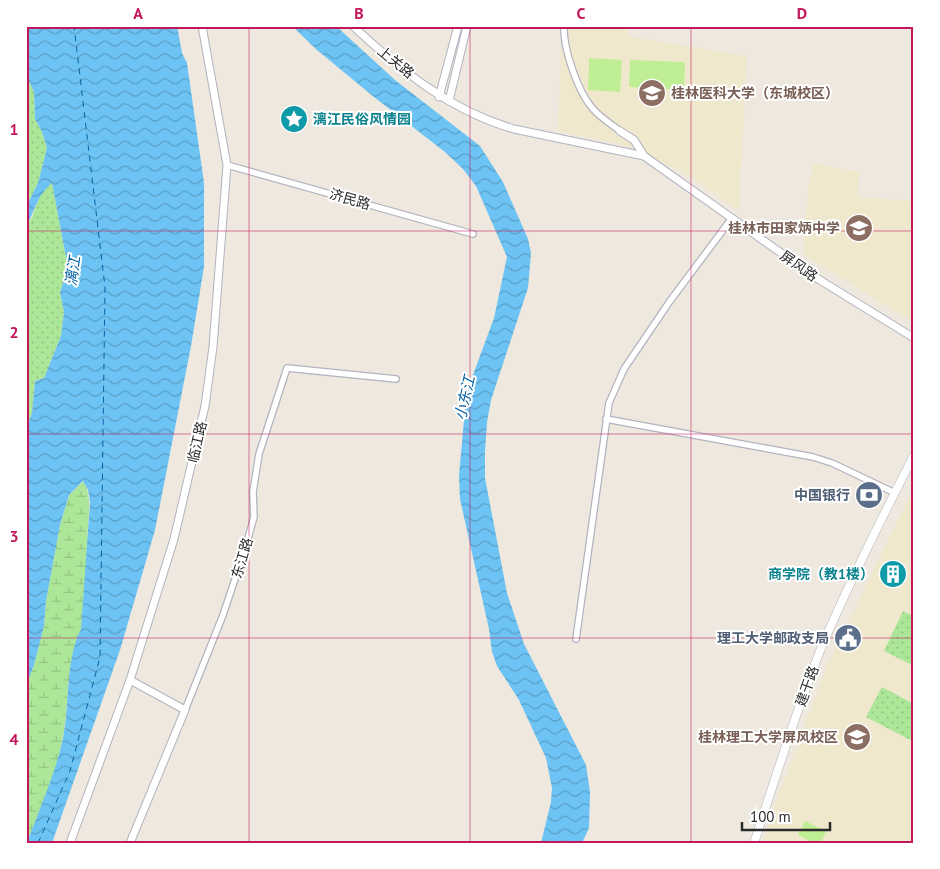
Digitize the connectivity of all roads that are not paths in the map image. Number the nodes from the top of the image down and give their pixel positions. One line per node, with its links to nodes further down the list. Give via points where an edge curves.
1 (202, 26): 10 (street, 临江路)
2 (353, 26): 6 (street, 上关路)
3 (458, 26): 6 (street)
4 (467, 26): 7 (street)
5 (564, 26): 8 (street, via 568,53 583,94 592,108)
6 (439, 97): 7 (street, 上关路)
7 (449, 101): 9 (street, 上关路, via 514,130)
8 (620, 130): 9 (street, 屏风路, via 634,140)
9 (644, 156): 11 (street, 屏风路)
10 (227, 165): 12 (street, 济民路); 19 (street, 临江路, via 213,347 205,406 174,539)
11 (732, 218): 13 (street, 屏风路, via 815,277); 15 (street, via 624,369 609,403)
12 (473, 234)
13 (914, 338)
14 (396, 379): 20 (street, 东江路, via 287,368 259,454 253,492 254,517 244,552)
15 (606, 419): 17 (street, via 814,458 832,463); 18 (street)
16 (914, 455): 17 (main road, 建干路)
17 (895, 493): 23 (main road, 建干路, via 822,646)
18 (576, 639)
19 (130, 680): 20 (street); 21 (street, 临江路)
20 (185, 710): 22 (street, 东江路)
21 (70, 843)
22 (130, 843)
23 (754, 843)

